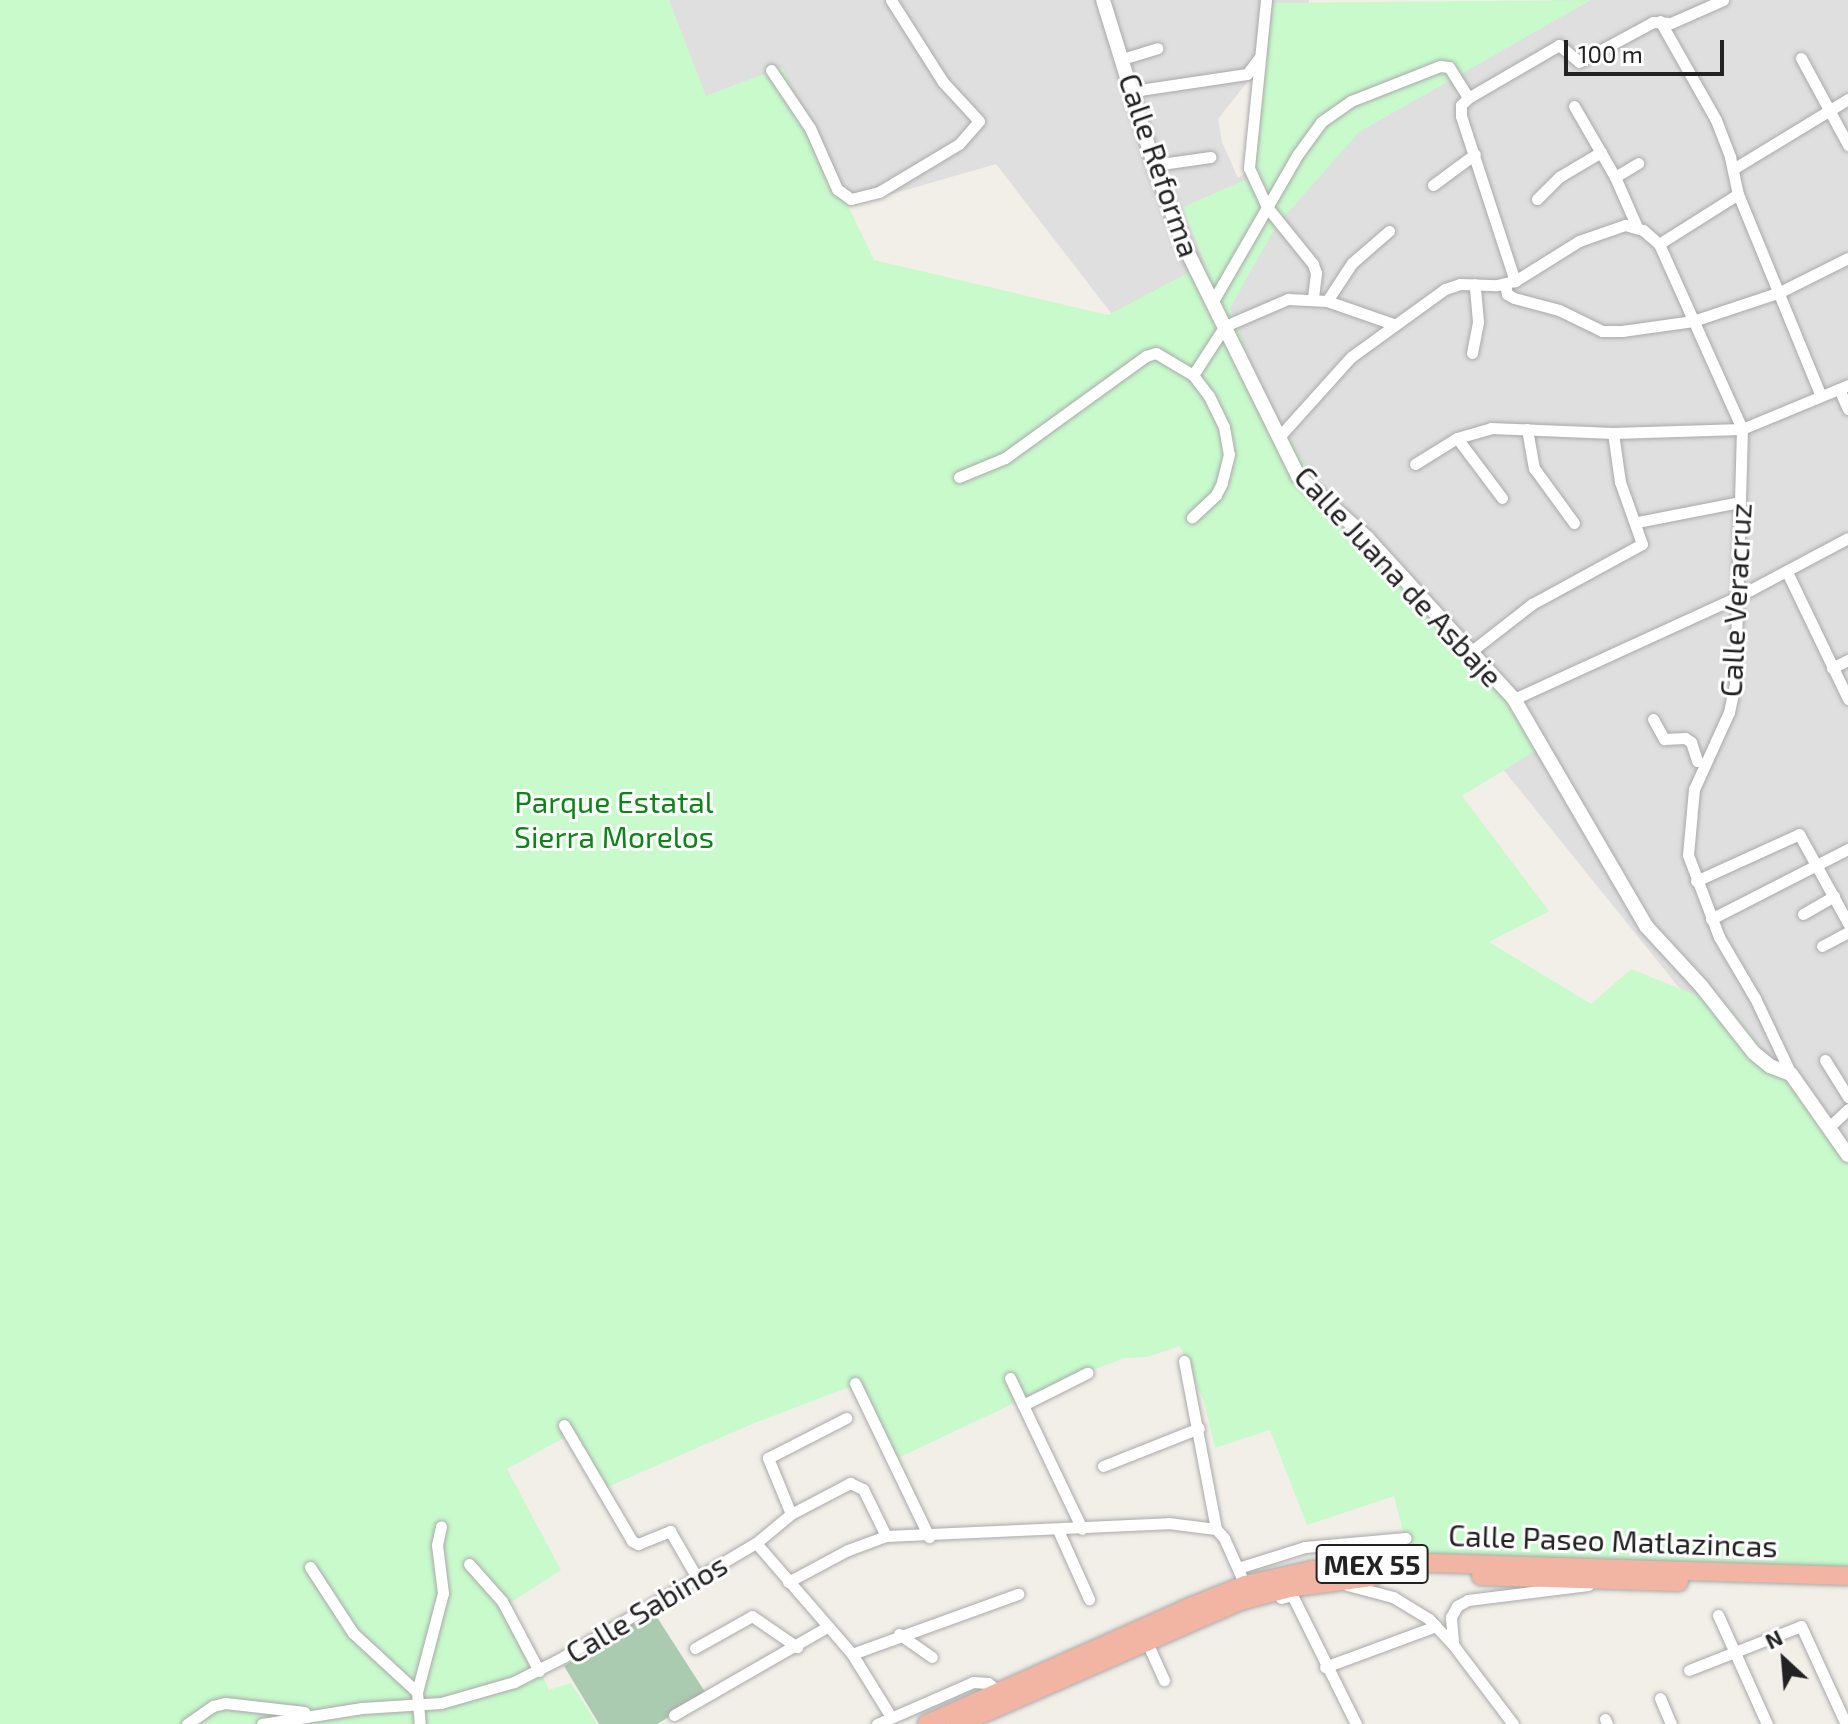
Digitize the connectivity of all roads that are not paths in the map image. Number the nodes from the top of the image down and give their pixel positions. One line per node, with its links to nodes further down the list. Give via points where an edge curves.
1 (891, 0): 10 (street, via 943,82 979,121 967,138 939,157 879,192 851,199 832,181 810,128)
2 (1103, 0): 9 (street, Calle Reforma)
3 (1266, 0): 7 (street)
4 (1723, 0): 5 (street, via 1671,23)
5 (1660, 21): 12 (street, via 1579,62 1559,45); 22 (street, via 1716,120)
6 (1157, 48): 9 (street)
7 (1262, 57): 11 (street, via 1247,74); 27 (street, via 1249,154 1252,180)
8 (1801, 58): 15 (street)
9 (1122, 59): 11 (street, Calle Reforma)
10 (771, 70)
11 (1133, 91): 21 (street, Calle Reforma)
12 (1468, 98): 18 (street, via 1460,110); 27 (street, via 1449,67 1440,66 1337,109 1310,135)
13 (1848, 99): 15 (street)
14 (1574, 106): 17 (street)
15 (1830, 111): 16 (street); 22 (street)
16 (1848, 145)
17 (1601, 152): 23 (street); 26 (street, via 1559,177)
18 (1475, 154): 24 (street); 32 (street)
19 (1210, 157): 21 (street)
20 (1638, 163): 23 (street)
21 (1154, 165): 36 (street, Calle Reforma, via 1185,247)
22 (1733, 169): 25 (street)
23 (1615, 177): 28 (street)
24 (1433, 185)
25 (1738, 194): 30 (street); 34 (street)
26 (1537, 199)
27 (1267, 207): 35 (street, via 1315,269); 36 (street)
28 (1637, 227): 30 (street); 32 (street, via 1625,225 1586,238)
29 (1389, 231): 37 (street, via 1352,263)
30 (1659, 244): 38 (street)
31 (1848, 258): 34 (street)
32 (1510, 282): 33 (street); 38 (street, via 1510,297 1559,310 1602,331)
33 (1475, 284): 39 (street, via 1445,289); 41 (street, via 1478,322)
34 (1780, 292): 38 (street); 44 (street)
35 (1313, 299): 37 (street); 40 (street, via 1288,299)
36 (1213, 301): 40 (street, Calle Reforma)
37 (1327, 301): 39 (street)
38 (1693, 321): 47 (street)
39 (1393, 324): 49 (street, via 1351,357)
40 (1225, 326): 42 (street); 49 (street, Calle Juana de Asbaje)
41 (1472, 353)
42 (1193, 375): 52 (street, via 1151,354 1014,452); 55 (street, via 1224,427 1229,454 1216,495)
43 (1843, 387): 44 (street); 45 (street)
44 (1821, 396): 47 (street)
45 (1848, 409)
46 (1527, 429): 48 (street); 50 (street, via 1491,428); 57 (street, via 1532,463)
47 (1742, 429): 48 (street); 54 (street, Calle Veracruz)
48 (1613, 433): 56 (street, via 1620,482)
49 (1278, 438): 61 (street, Calle Juana de Asbaje, via 1303,483 1367,538)
50 (1457, 438): 51 (street); 53 (street)
51 (1415, 464)
52 (959, 477)
53 (1502, 498)
54 (1740, 502): 56 (street); 60 (street, Calle Veracruz)
55 (1192, 517)
56 (1637, 522): 61 (street, via 1640,547 1532,604)
57 (1574, 523)
58 (1848, 538): 59 (street)
59 (1787, 572): 60 (street); 63 (street)
60 (1739, 596): 64 (street); 70 (street, Calle Veracruz, via 1733,699 1698,774 1691,804 1688,855)
61 (1469, 653): 64 (street, Calle Juana de Asbaje)
62 (1848, 660): 63 (street)
63 (1832, 668): 65 (street)
64 (1514, 699): 78 (street, Calle Juana de Asbaje, via 1639,916 1754,1053)
65 (1848, 699)
66 (1653, 719): 67 (street, via 1664,739 1691,742)
67 (1697, 761)
68 (1848, 849): 69 (street)
69 (1818, 865): 70 (street, via 1803,837 1795,834); 71 (street); 73 (street)
70 (1696, 881): 73 (street, Calle Veracruz)
71 (1834, 896): 72 (street); 74 (street)
72 (1803, 914)
73 (1711, 919): 78 (street, Calle Veracruz)
74 (1848, 923)
75 (1848, 932): 76 (street)
76 (1822, 946)
77 (1825, 1060): 79 (street)
78 (1791, 1074): 81 (street, Calle Juana de Asbaje)
79 (1848, 1097)
80 (1848, 1109): 81 (street)
81 (1829, 1127): 82 (street, Calle Juana de Asbaje)
82 (1848, 1155)
83 (1184, 1361): 90 (street)
84 (1087, 1373): 87 (street)
85 (1010, 1378): 87 (street)
86 (855, 1383): 98 (street)
87 (1023, 1405): 94 (street)
88 (846, 1418): 92 (street, via 768,1458)
89 (564, 1425): 103 (street, via 632,1541 638,1544 670,1531)
90 (1199, 1428): 91 (street); 95 (street)
91 (1103, 1466)
92 (791, 1514): 97 (street, via 855,1483); 100 (street)
93 (441, 1526): 127 (street, via 437,1545 443,1593)
94 (1082, 1529): 95 (street, via 1168,1523); 96 (street)
95 (1216, 1529): 105 (street)
96 (1058, 1530): 98 (street); 111 (street)
97 (886, 1536): 98 (street); 108 (street)
98 (929, 1537)
99 (1406, 1538): 105 (street, via 1305,1547)
100 (756, 1543): 103 (street, Calle Sabinos); 108 (street, Calle Sabinos)
101 (469, 1564): 125 (street, via 502,1601)
102 (310, 1567): 127 (street, via 353,1633)
103 (696, 1576): 125 (street, Calle Sabinos)
104 (1848, 1576): 105 (highway, Calle Paseo Matlazincas / MEX 55, via 1401,1563)
105 (1241, 1577): 128 (highway, Calle Paseo Matlazincas / MEX 55)
106 (1330, 1581): 107 (highway, Calle Paseo Matlazincas / MEX 55, via 1411,1575); 113 (street, via 1393,1597); 116 (highway, Calle Paseo Matlazincas / MEX 55, via 1240,1601)
107 (1607, 1581): 109 (highway, Calle Paseo Matlazincas / MEX 55); 117 (street, via 1468,1600 1451,1617)
108 (788, 1582): 114 (street, Calle Sabinos)
109 (1848, 1588)
110 (1018, 1594): 115 (street)
111 (1089, 1599)
112 (1718, 1615): 120 (street)
113 (1436, 1626): 117 (street); 123 (street)
114 (827, 1627): 118 (street); 121 (street, Calle Sabinos)
115 (899, 1634): 121 (street); 122 (street)
116 (1148, 1644): 123 (street, via 1292,1595); 126 (street); 140 (highway, Calle Paseo Matlazincas / MEX 55); 141 (street)
117 (1454, 1646): 143 (street)
118 (797, 1647): 119 (street, via 752,1616); 132 (street)
119 (695, 1648)
120 (1734, 1652): 124 (street); 134 (street, via 1801,1626); 145 (street)
121 (852, 1654): 133 (street, Calle Sabinos)
122 (932, 1657)
123 (1325, 1667): 142 (street)
124 (1689, 1670)
125 (539, 1671): 130 (street, Calle Sabinos, via 467,1698)
126 (1164, 1680)
127 (417, 1692): 130 (street)
128 (999, 1692): 133 (street, via 988,1683 973,1682); 139 (highway, Calle Paseo Matlazincas / MEX 55)
129 (1660, 1698): 144 (street)
130 (416, 1705): 131 (street, Calle Sabinos); 137 (street)
131 (319, 1714): 135 (street, via 225,1703); 136 (street)
132 (674, 1715)
133 (891, 1717): 138 (street)
134 (1843, 1721)
135 (187, 1724)
136 (262, 1724)
137 (420, 1724)
138 (877, 1724)
139 (927, 1724)
140 (959, 1724)
141 (981, 1724)
142 (1356, 1724)
143 (1513, 1724)
144 (1671, 1724)
145 (1767, 1724)

